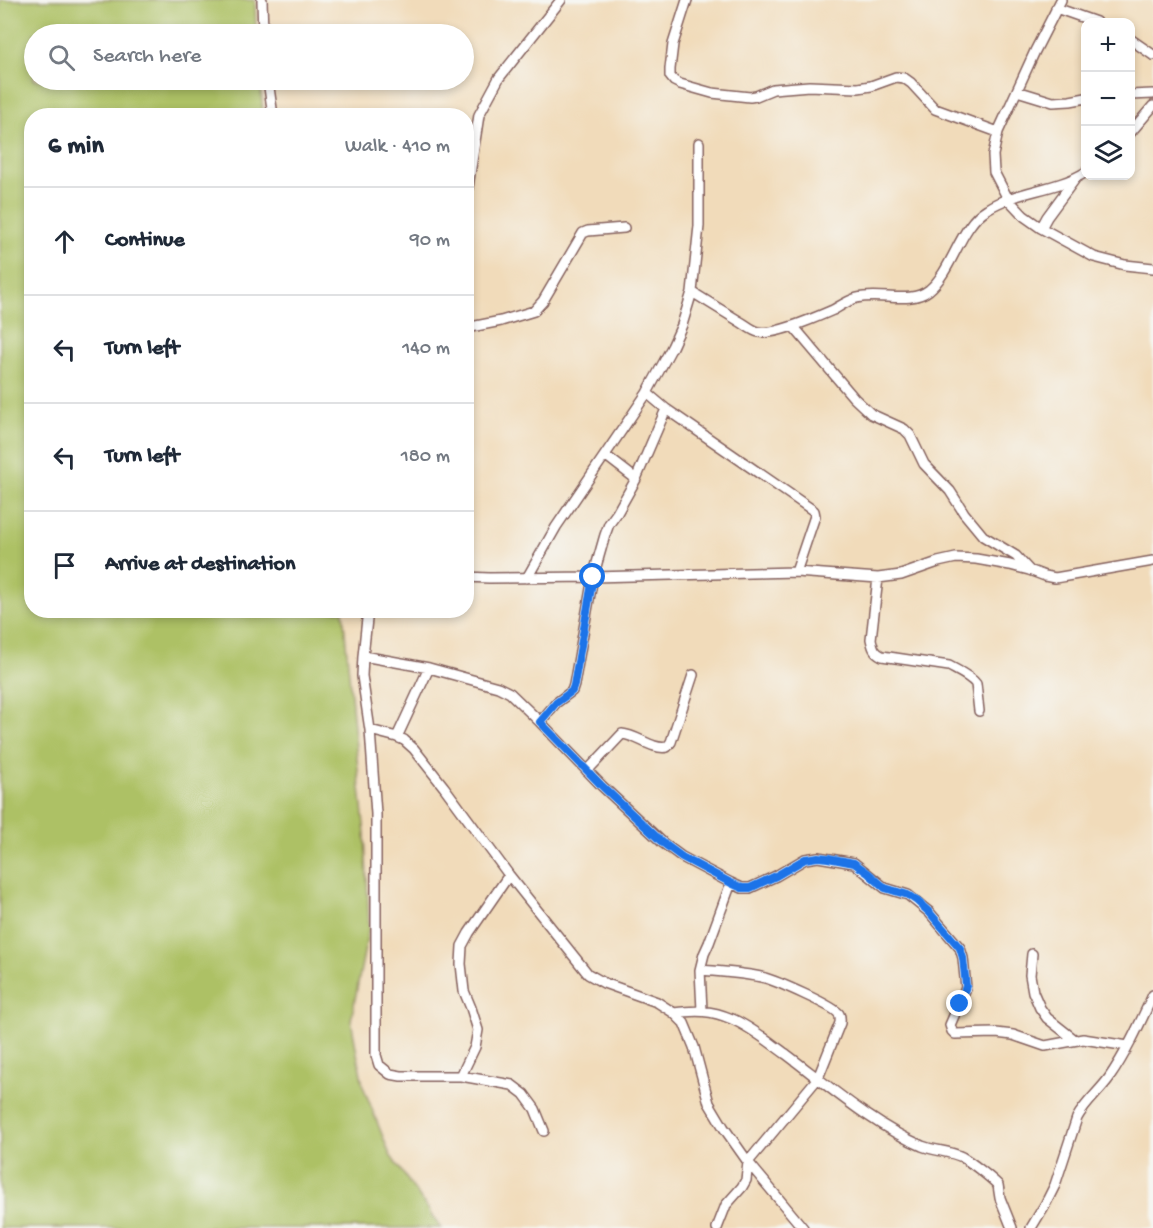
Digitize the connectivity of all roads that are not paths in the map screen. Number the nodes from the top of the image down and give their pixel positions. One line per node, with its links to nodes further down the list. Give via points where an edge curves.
1 (262, 0): 6 (street)
2 (687, 0): 17 (street, via 673,44 670,69 670,76 680,84 712,93 750,97 773,89 858,88 904,78 935,109)
3 (557, 1): 19 (street, via 499,78 479,115)
4 (1059, 4): 5 (street); 10 (street)
5 (1088, 18)
6 (263, 24)
7 (1135, 42): 8 (street)
8 (1153, 55)
9 (269, 90): 15 (street)
10 (1017, 91): 13 (street, via 1053,102); 17 (street)
11 (1153, 94): 12 (street)
12 (1135, 95)
13 (1081, 99)
14 (1153, 106): 16 (street)
15 (272, 108)
16 (1135, 128)
17 (998, 132): 22 (street, via 994,172)
18 (699, 142): 26 (street, via 699,226)
19 (474, 148)
20 (1081, 175): 21 (street)
21 (1075, 179): 22 (street); 24 (street)
22 (1008, 199): 24 (street); 28 (street, via 975,219 927,291 918,296 856,298)
23 (624, 228): 27 (street, via 584,233 534,310)
24 (1041, 228): 25 (street, via 1094,257)
25 (1153, 268)
26 (692, 292): 28 (street, via 758,332 771,333); 29 (street, via 682,325)
27 (474, 326)
28 (793, 326): 34 (street, via 871,414 910,435 924,464 983,536 1016,556)
29 (647, 393): 30 (street); 31 (street)
30 (666, 409): 32 (street); 35 (street, via 814,511)
31 (605, 455): 32 (street); 38 (street)
32 (636, 479): 37 (street, via 609,524)
33 (1153, 561): 34 (street, via 1055,578)
34 (1029, 570): 39 (street, via 956,558)
35 (796, 572): 37 (street); 39 (street)
36 (474, 577): 38 (street)
37 (593, 577): 38 (street); 45 (street, via 572,691)
38 (527, 578)
39 (878, 578): 44 (street, via 871,639 876,653 958,671 976,684)
40 (367, 618): 41 (street)
41 (363, 656): 42 (street); 46 (street)
42 (429, 668): 45 (street, via 504,690); 47 (street)
43 (693, 675): 48 (street, via 667,747 622,734)
44 (979, 711)
45 (540, 722): 48 (street)
46 (370, 730): 47 (street); 58 (street, via 376,814 376,1055 379,1065 390,1074)
47 (397, 737): 49 (street, via 420,757)
48 (587, 771): 50 (street, via 663,843)
49 (509, 875): 55 (street, via 588,974); 58 (street, via 462,946 464,991 478,1030 475,1047)
50 (731, 883): 52 (street); 56 (street, via 750,888 805,859 818,857 854,863 885,888 917,901 960,948 966,986 950,1025 955,1034 1013,1035 1045,1046)
51 (1032, 954): 56 (street, via 1030,975 1040,1008)
52 (700, 970): 54 (street); 59 (street, via 783,984 839,1014 840,1023)
53 (1153, 995): 57 (street)
54 (702, 1010): 55 (street); 59 (street, via 734,1020)
55 (674, 1013): 61 (street, via 690,1035 709,1103)
56 (1075, 1040): 57 (street)
57 (1128, 1047): 65 (street, via 1108,1079 1081,1110 1055,1185)
58 (461, 1076): 60 (street, via 512,1085 525,1094)
59 (818, 1078): 61 (street); 64 (street, via 893,1131 925,1147 963,1157 998,1185)
60 (544, 1131)
61 (748, 1162): 62 (street, via 746,1180 726,1204); 63 (street)
62 (717, 1228)
63 (803, 1228)
64 (1012, 1228)
65 (1031, 1228)

